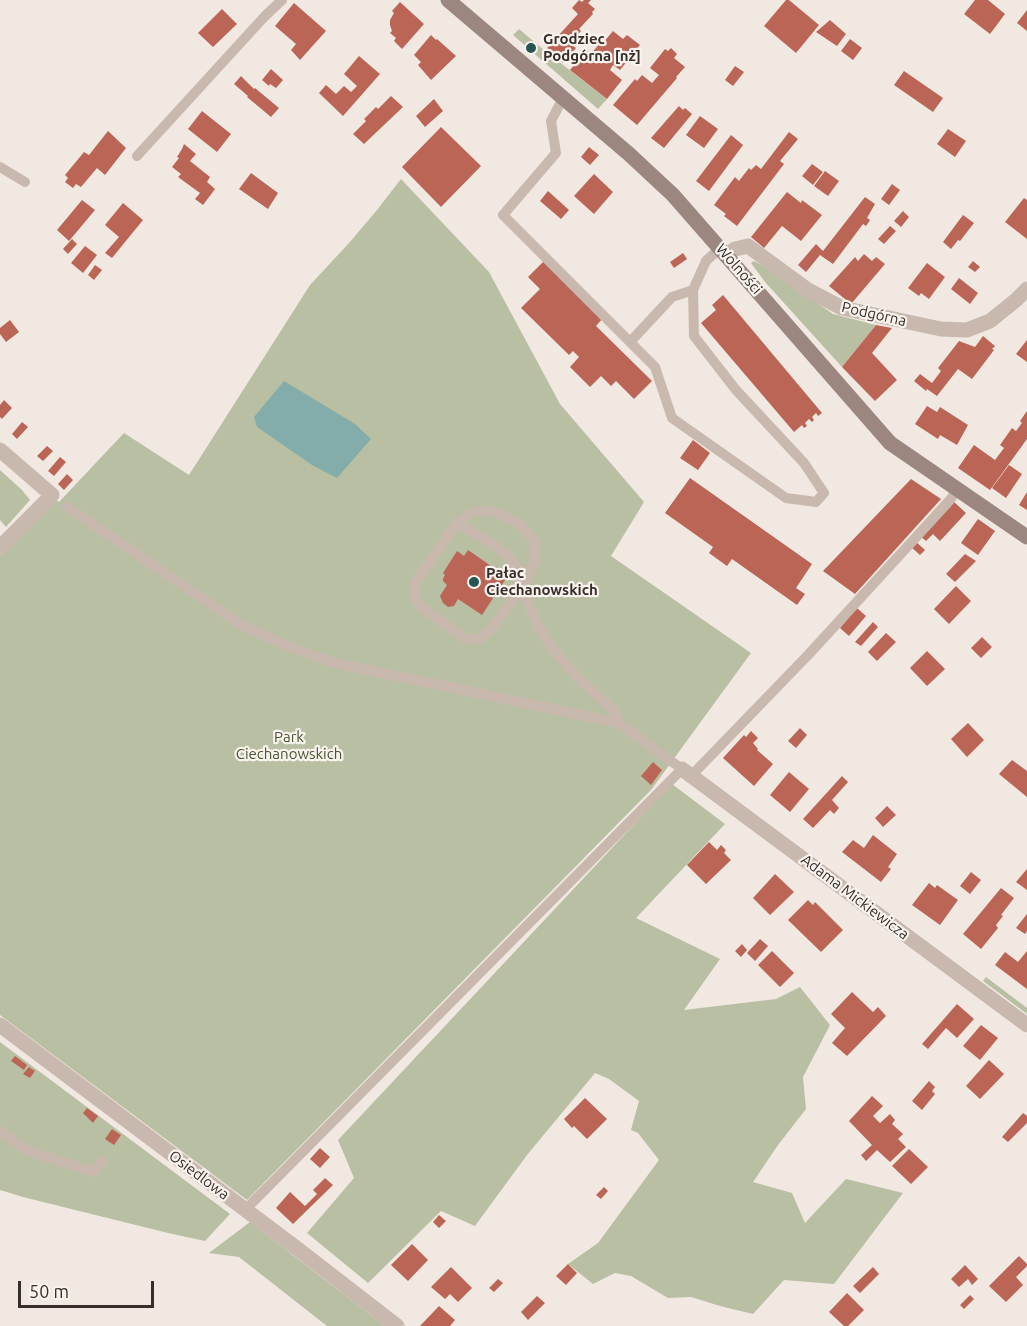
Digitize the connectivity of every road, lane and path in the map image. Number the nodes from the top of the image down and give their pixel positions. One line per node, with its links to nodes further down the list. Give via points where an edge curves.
1 (282, 0): 4 (lane)
2 (448, 0): 3 (street, Wolności)
3 (564, 98): 7 (street, Wolności, via 658,180); 10 (lane, via 551,121 556,153 503,215)
4 (137, 156)
5 (0, 167): 6 (lane)
6 (25, 182)
7 (723, 251): 8 (street, Podgórna, via 748,246 808,290 842,309 941,328 967,330 990,321); 9 (lane, via 706,261); 12 (street, Wolności, via 890,443)
8 (1027, 289)
9 (693, 290): 10 (lane, via 672,297); 10 (lane, via 694,336 736,390 804,463 824,492 816,502 786,498 672,418 655,368)
10 (630, 342)
11 (0, 450): 16 (street, via 52,495)
12 (957, 490): 15 (street, Wolności); 19 (lane, via 809,654)
13 (67, 507): 18 (lane, via 242,625 290,647 335,663)
14 (457, 524): 17 (lane, via 505,554 519,570); 17 (lane, via 472,512 493,511 520,524 534,540 535,560); 17 (lane, via 415,583 414,596 421,608 466,639 480,639)
15 (1027, 537)
16 (0, 546)
17 (521, 588): 18 (lane, via 552,648 615,712)
18 (619, 723): 19 (lane)
19 (687, 772): 20 (street, Adama Mickiewicza); 24 (lane)
20 (1027, 1025)
21 (0, 1026): 24 (street, Osiedlowa)
22 (0, 1131): 23 (lane, via 28,1151 94,1172)
23 (102, 1161)
24 (245, 1210): 25 (street, Osiedlowa)
25 (397, 1326)

